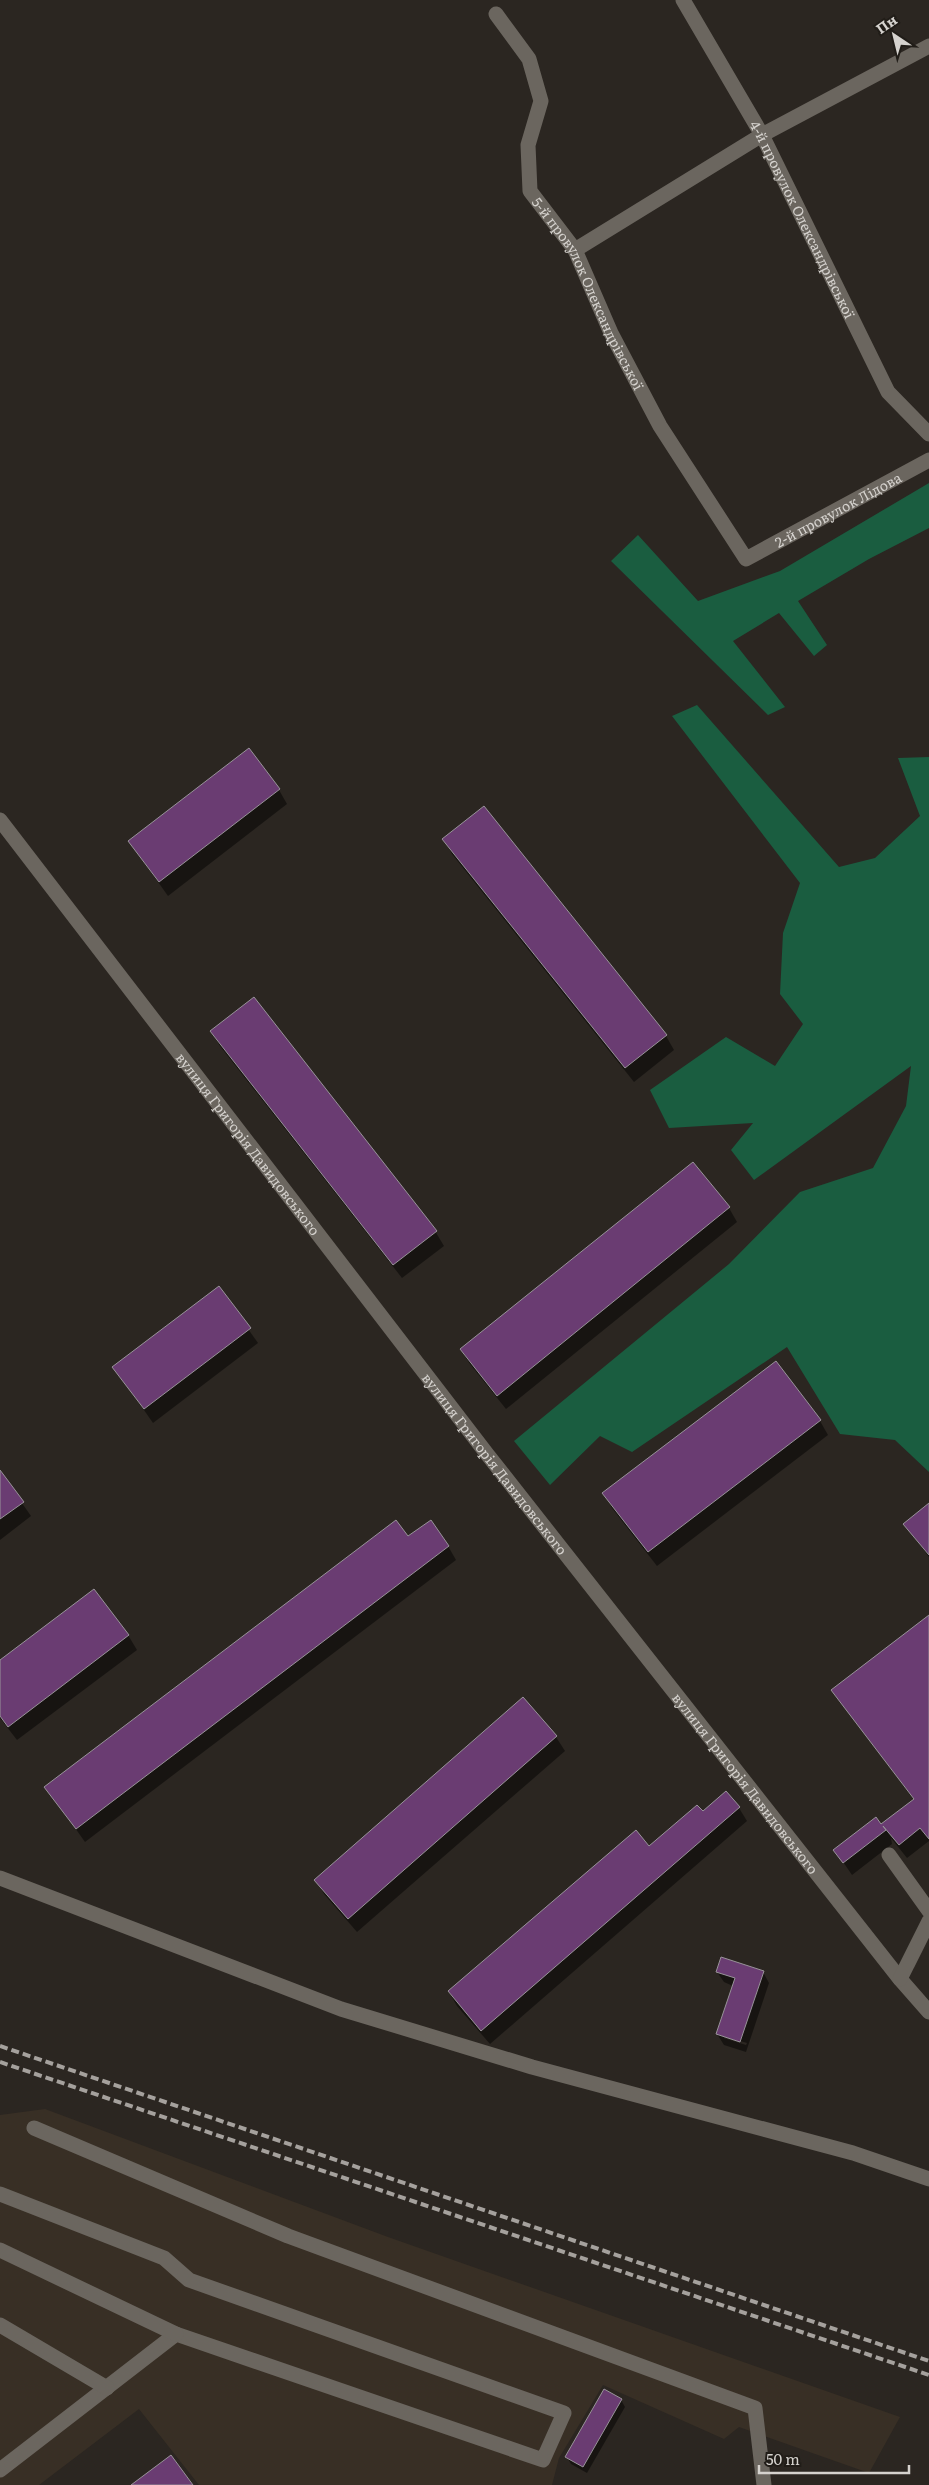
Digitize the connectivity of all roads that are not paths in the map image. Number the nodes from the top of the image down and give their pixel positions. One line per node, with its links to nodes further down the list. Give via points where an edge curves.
1 (683, 0): 4 (street, 4-й провулок Олександрівської)
2 (496, 14): 5 (street, 5-й провулок Олександрівської, via 529,59 541,102 528,145 530,191)
3 (929, 46): 4 (street)
4 (762, 135): 5 (street); 6 (street, 4-й провулок Олександрівської, via 888,392)
5 (575, 250): 8 (street, 5-й провулок Олександрівської, via 611,333 660,426)
6 (929, 434)
7 (929, 460): 8 (street, 2-й провулок Лідова)
8 (746, 559)
9 (0, 820): 14 (street, вулиця Григорія Давидовського, via 481,1446)
10 (889, 1855): 12 (street)
11 (0, 1878): 17 (street, via 341,2009 532,2066 853,2153)
12 (929, 1911)
13 (929, 1922): 14 (street)
14 (900, 1979): 15 (street, вулиця Григорія Давидовського)
15 (929, 2012)
16 (34, 2128): 24 (street, via 288,2236 755,2408)
17 (929, 2179)
18 (0, 2194): 21 (street, via 164,2258 189,2280 564,2414 543,2460)
19 (0, 2250): 21 (street)
20 (0, 2325): 22 (street)
21 (176, 2334): 22 (street)
22 (107, 2388): 23 (street)
23 (0, 2470)
24 (764, 2485)

